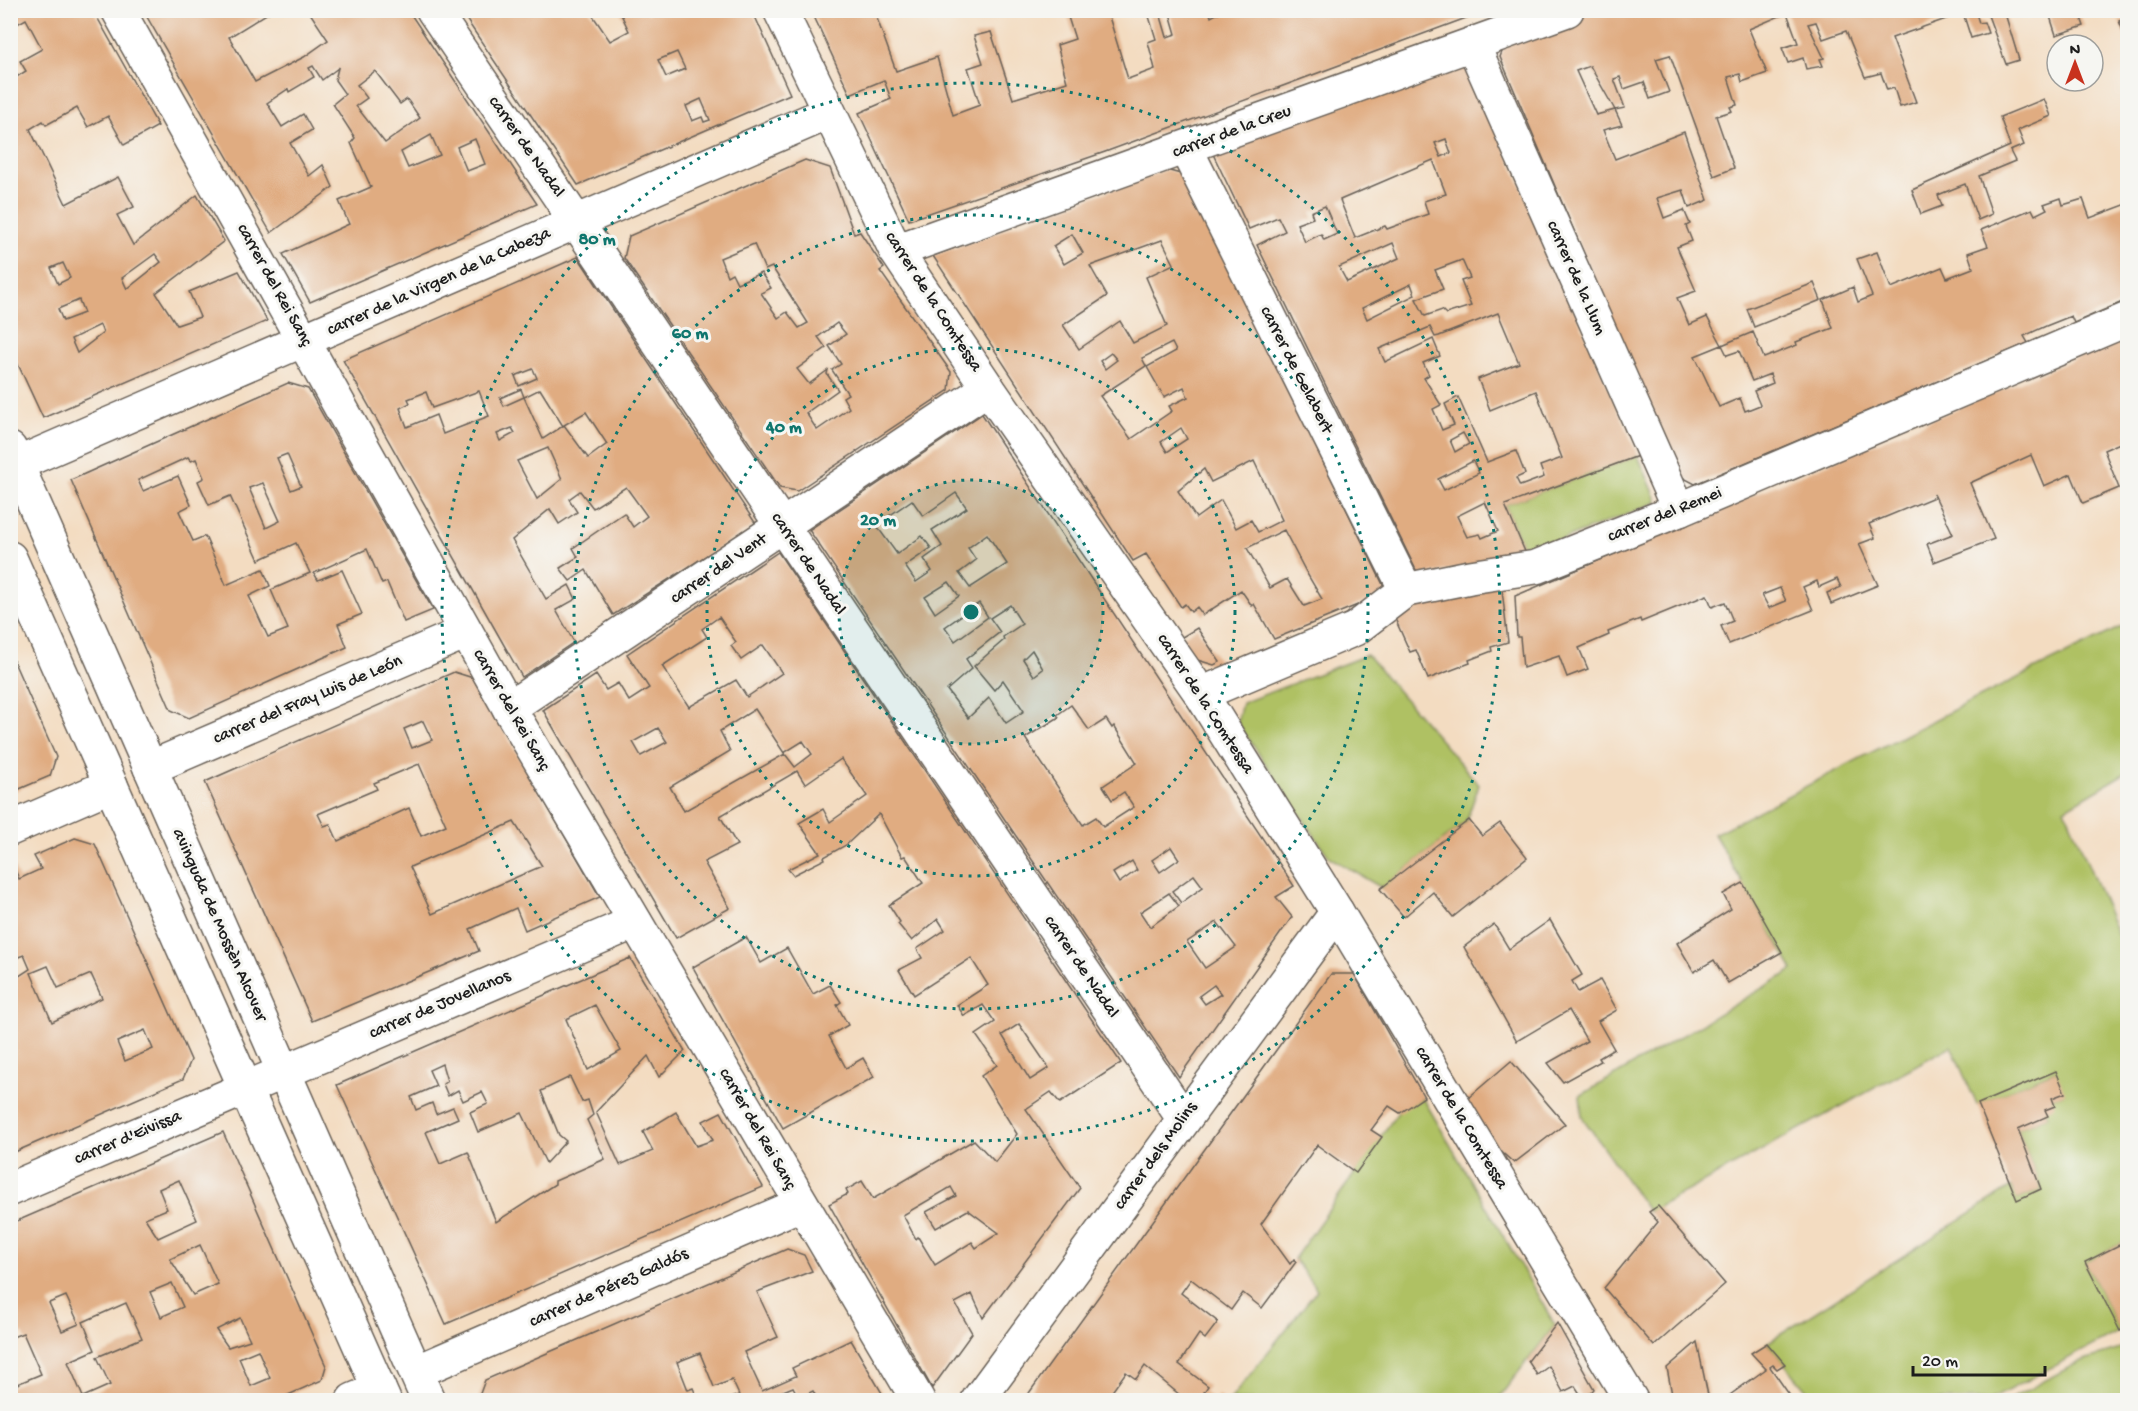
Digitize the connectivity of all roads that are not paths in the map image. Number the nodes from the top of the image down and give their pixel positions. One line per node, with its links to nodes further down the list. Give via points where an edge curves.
1 (118, 10): 11 (street, carrer del Rei Sanç)
2 (433, 10): 8 (street, carrer de Nadal)
3 (780, 10): 6 (street, carrer de la Comtessa)
4 (1567, 10): 5 (street, carrer de la Creu)
5 (1473, 45): 7 (street, carrer de la Creu); 14 (street, carrer de la Llum)
6 (828, 112): 8 (street, carrer de la Virgen de la Cabeza); 9 (street, carrer de la Comtessa)
7 (1186, 149): 9 (street, carrer de la Creu); 17 (street, carrer de Gelabert)
8 (578, 221): 11 (street, carrer de la Virgen de la Cabeza); 15 (street, carrer de Nadal)
9 (896, 251): 12 (street, carrer de la Comtessa)
10 (2127, 319): 14 (street, carrer del Remei)
11 (305, 340): 13 (street, carrer de la Virgen de la Cabeza); 18 (street, carrer del Rei Sanç)
12 (988, 388): 15 (street, carrer del Vent); 19 (street, carrer de la Comtessa)
13 (14, 457): 21 (street, avinguda de Mossèn Alcover)
14 (1679, 510): 17 (street, carrer del Remei, via 1536,567)
15 (783, 527): 20 (street, carrer del Vent); 28 (street, carrer de Nadal)
16 (10, 558): 22 (street)
17 (1406, 591): 19 (street, carrer del Remei, via 1355,629)
18 (466, 632): 20 (street, carrer del Rei Sanç); 21 (street, carrer del Fray Luis de León)
19 (1202, 694): 24 (street, carrer de la Comtessa)
20 (509, 708): 25 (street, carrer del Rei Sanç)
21 (150, 768): 26 (street, avinguda de Mossèn Alcover)
22 (111, 785): 23 (street); 27 (street)
23 (10, 829)
24 (1337, 912): 28 (street, carrer dels Molins); 35 (street, carrer de la Comtessa)
25 (635, 922): 26 (street, carrer de Jovellanos); 30 (street, carrer del Rei Sanç)
26 (284, 1071): 27 (street, carrer de Jovellanos); 31 (street, avinguda de Mossèn Alcover)
27 (245, 1088): 29 (street, carrer d'Eivissa); 32 (street)
28 (1183, 1118): 34 (street, carrer dels Molins)
29 (10, 1189)
30 (801, 1203): 31 (street, carrer de Pérez Galdós); 33 (street, carrer del Rei Sanç)
31 (422, 1386)
32 (372, 1397)
33 (918, 1401)
34 (978, 1401)
35 (1631, 1401)

